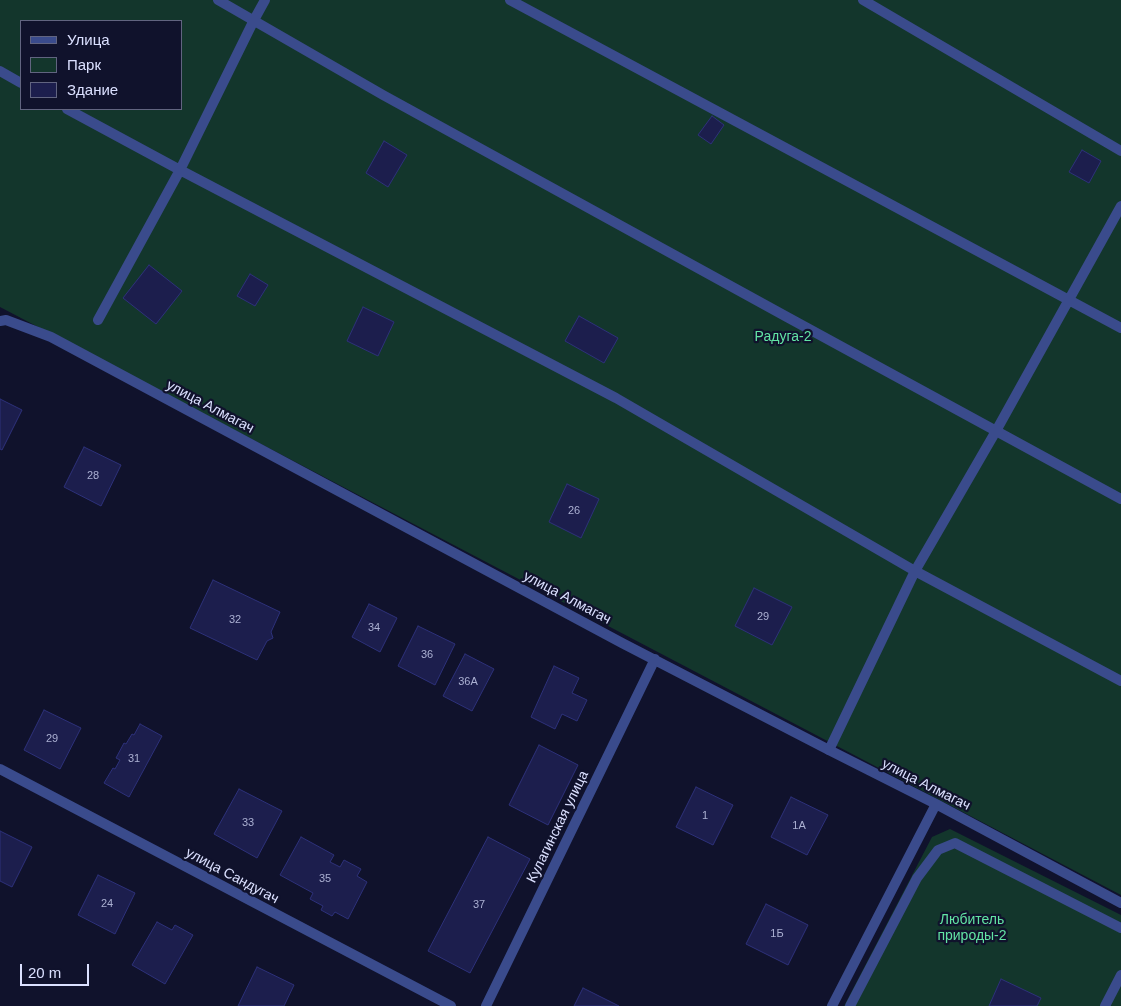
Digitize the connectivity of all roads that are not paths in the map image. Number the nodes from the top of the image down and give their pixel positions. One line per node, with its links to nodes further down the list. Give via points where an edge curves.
1 (218, 0): 5 (street)
2 (266, 0): 5 (street)
3 (510, 0): 12 (street)
4 (863, 0): 9 (street)
5 (254, 20): 10 (street); 16 (street, via 400,104)
6 (0, 71): 7 (street)
7 (20, 82)
8 (70, 110): 10 (street)
9 (1121, 151)
10 (180, 170): 14 (street); 18 (street, via 616,398)
11 (1121, 206): 12 (street)
12 (1068, 301): 15 (street); 16 (street)
13 (0, 320): 19 (street, улица Алмагач, via 51,337)
14 (98, 320)
15 (1121, 328)
16 (996, 431): 17 (street); 18 (street)
17 (1121, 499)
18 (915, 571): 20 (street); 21 (street)
19 (655, 660): 21 (street, улица Алмагач); 28 (street, Кулагинская улица)
20 (1121, 681)
21 (829, 750): 23 (street, улица Алмагач)
22 (0, 769): 27 (street, улица Сандугач)
23 (936, 804): 24 (street, улица Алмагач); 29 (street)
24 (1121, 903)
25 (1121, 928): 30 (street, via 955,843 938,850 917,878)
26 (1121, 975): 31 (street)
27 (451, 1006)
28 (486, 1006)
29 (832, 1006)
30 (850, 1006)
31 (1105, 1006)

